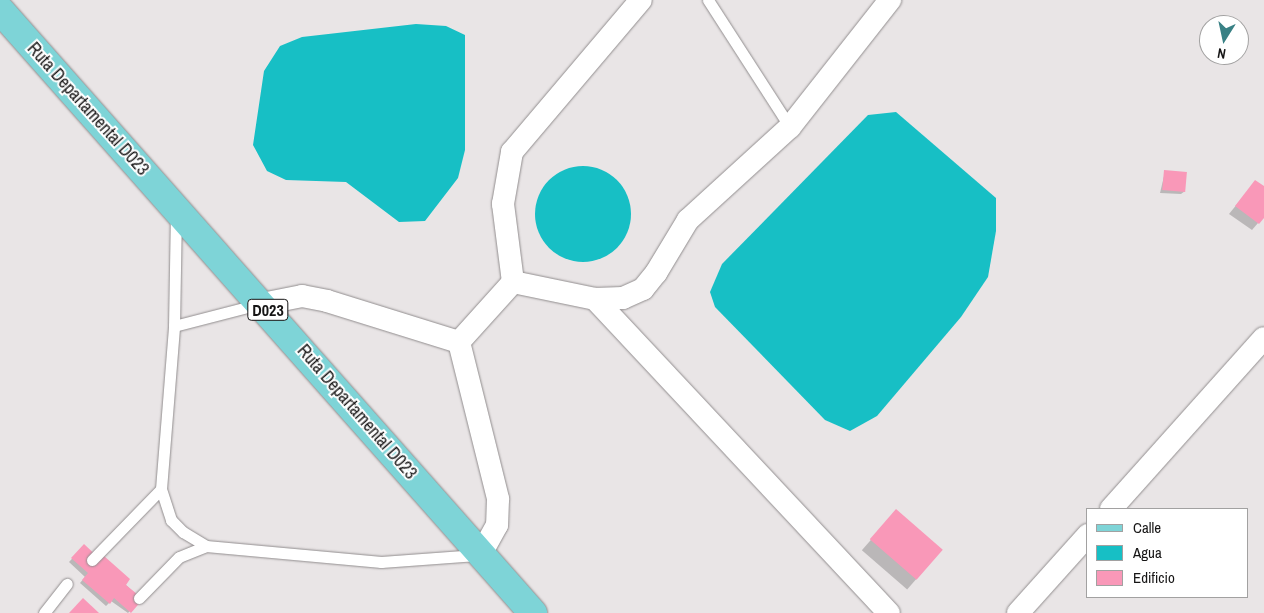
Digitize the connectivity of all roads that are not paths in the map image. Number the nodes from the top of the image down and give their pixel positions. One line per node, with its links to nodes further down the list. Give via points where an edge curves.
1 (641, 0): 7 (street, via 512,152 503,204)
2 (708, 0): 5 (lane)
3 (890, 0): 5 (street)
4 (0, 10): 6 (main road, Ruta Departamental D023 / D023)
5 (790, 127): 8 (street, via 688,220 643,289 622,298)
6 (176, 208): 9 (main road, Ruta Departamental D023 / D023); 10 (lane)
7 (513, 282): 8 (street); 12 (street)
8 (595, 299): 23 (street)
9 (262, 304): 10 (lane); 12 (street, via 302,296 327,300); 17 (main road, Ruta Departamental D023 / D023)
10 (174, 326): 13 (lane)
11 (1264, 338): 14 (street)
12 (459, 342): 17 (street, via 498,499 497,525)
13 (161, 489): 16 (lane, via 171,520); 18 (lane)
14 (1112, 508)
15 (1086, 537): 24 (street)
16 (206, 546): 17 (lane, via 381,562); 20 (lane, via 179,558)
17 (481, 554): 22 (main road, Ruta Departamental D023 / D023)
18 (92, 560)
19 (67, 584): 21 (lane)
20 (139, 598)
21 (44, 613)
22 (533, 613)
23 (889, 613)
24 (1018, 613)

